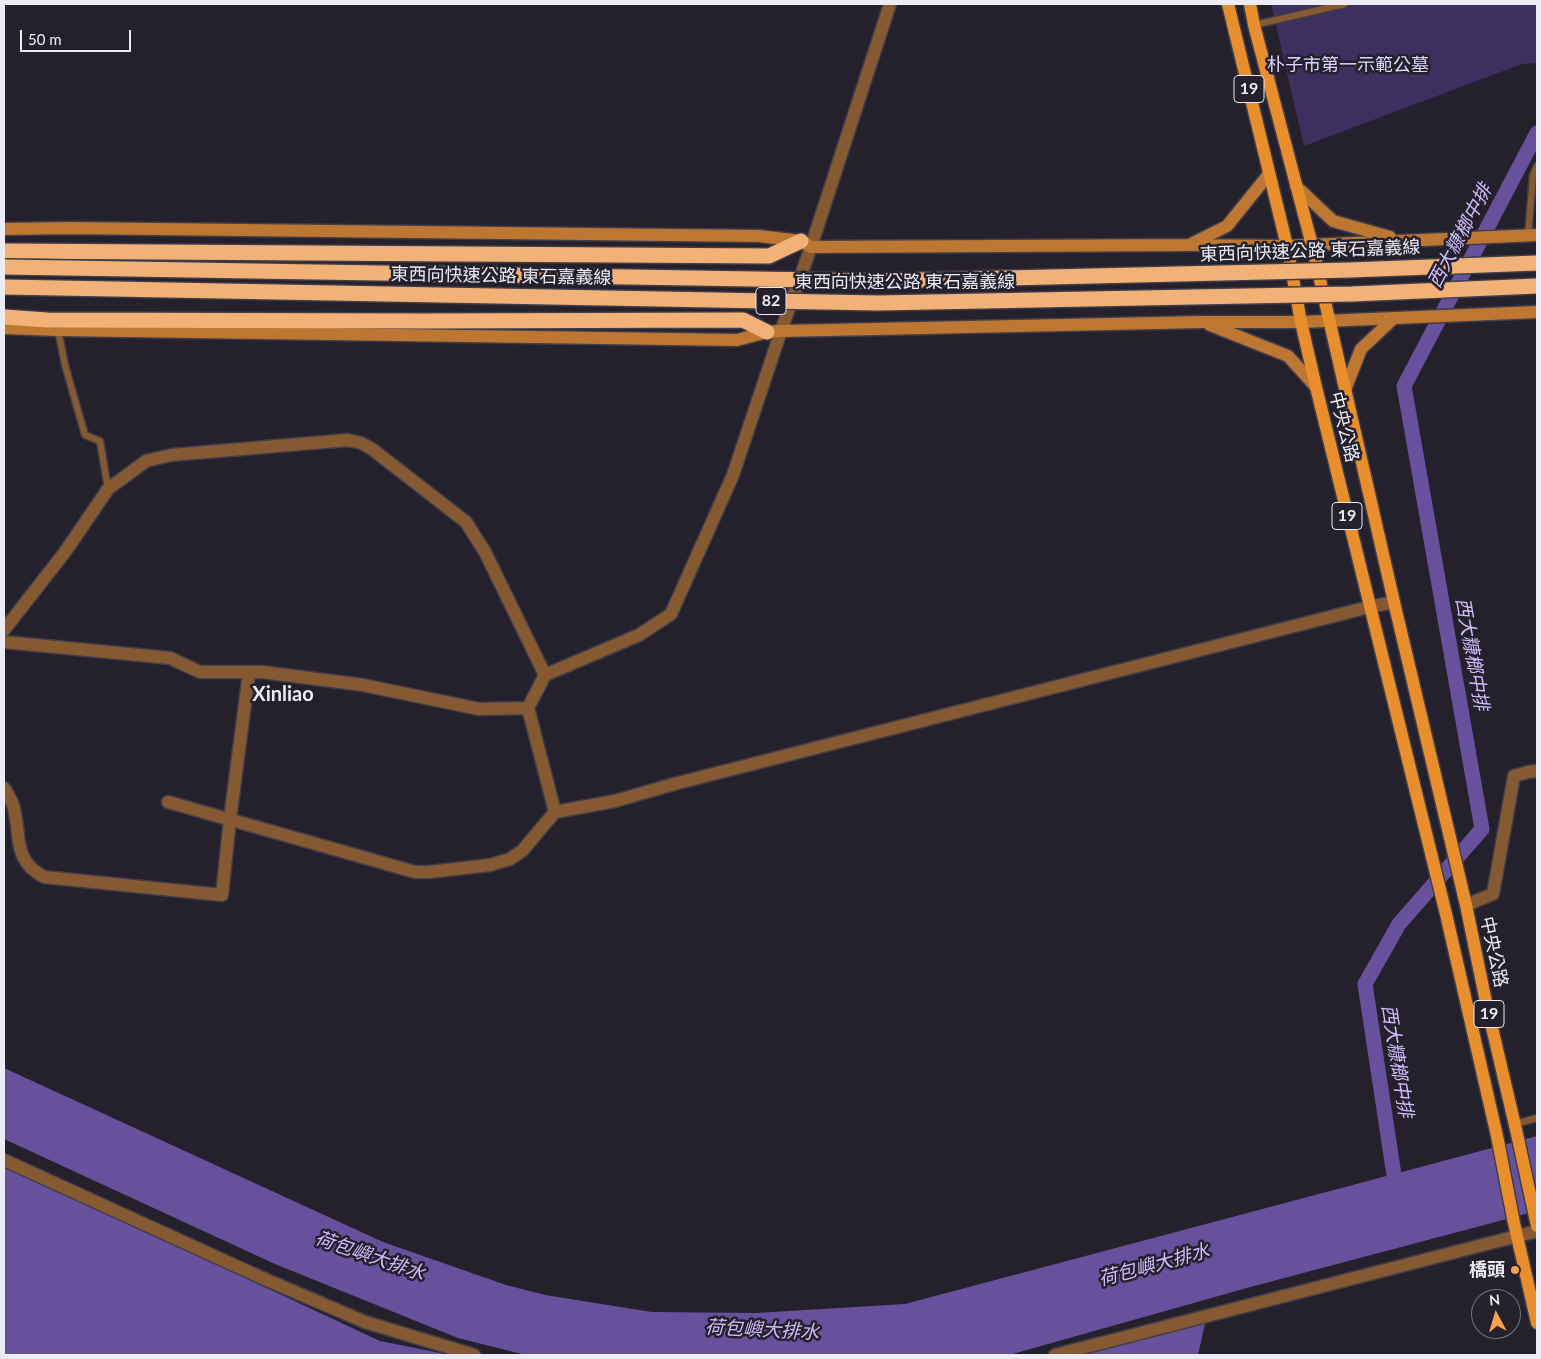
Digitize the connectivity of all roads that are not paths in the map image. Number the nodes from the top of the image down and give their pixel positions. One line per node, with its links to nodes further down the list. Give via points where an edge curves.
1 (890, 4): 12 (street)
2 (1228, 4): 7 (main road, 中央公路 / 19)
3 (1250, 4): 5 (main road, 中央公路 / 19)
4 (1346, 4): 5 (lane)
5 (1254, 25): 8 (main road, 中央公路 / 19)
6 (1537, 166): 10 (lane, via 1533,175)
7 (1269, 174): 13 (street, via 1226,226); 15 (main road, 中央公路 / 19)
8 (1296, 186): 11 (street, via 1333,221); 14 (main road, 中央公路 / 19)
9 (4, 229): 12 (street, via 758,236)
10 (1532, 235): 11 (street)
11 (1405, 241): 14 (street)
12 (806, 244): 13 (street); 16 (highway, via 769,256); 29 (street)
13 (1189, 245): 15 (street)
14 (1312, 245): 15 (street); 24 (main road, 中央公路 / 19)
15 (1287, 246): 26 (main road, 中央公路 / 19)
16 (4, 251)
17 (1537, 263): 18 (highway, 東西向快速公路 東石嘉義線 / 82, bridge, via 879,281)
18 (4, 267)
19 (1537, 286): 20 (highway, 東西向快速公路 東石嘉義線 / 82, bridge, via 1352,294 878,303)
20 (4, 287)
21 (1537, 312): 23 (street)
22 (4, 317): 29 (highway, via 47,320 743,320)
23 (1398, 318): 24 (street); 31 (street, via 1361,349)
24 (1330, 321): 26 (street); 31 (main road, 中央公路 / 19)
25 (1203, 322): 26 (street); 29 (street); 30 (street, via 1288,356)
26 (1301, 322): 30 (main road, 中央公路 / 19)
27 (4, 328): 28 (street)
28 (58, 330): 29 (street, via 736,340); 32 (lane, via 85,435 100,441)
29 (774, 332): 38 (street, via 734,475 671,614 639,635)
30 (1316, 387): 34 (main road, 中央公路 / 19)
31 (1345, 390): 33 (main road, 中央公路 / 19)
32 (108, 489): 35 (street, via 65,552); 38 (street, via 146,461 172,455 348,440 361,443 466,522 485,552)
33 (1394, 602): 34 (street); 45 (main road, 中央公路 / 19)
34 (1369, 607): 43 (street, via 615,801); 50 (main road, 中央公路 / 19, via 1443,904)
35 (4, 630)
36 (4, 642): 37 (street, via 170,658 200,672)
37 (249, 673): 39 (street, via 363,685 479,709); 44 (street)
38 (546, 675): 39 (street)
39 (528, 708): 43 (street)
40 (1537, 771): 45 (street, via 1514,776 1493,894)
41 (4, 788): 44 (street, via 13,805 19,850 32,870 44,877 222,895)
42 (168, 802): 44 (street)
43 (555, 812): 44 (street, via 522,851 510,859 490,865 429,872 408,870)
44 (230, 819)
45 (1465, 899): 47 (main road, 中央公路 / 19)
46 (1537, 1118): 47 (lane)
47 (1516, 1129): 49 (main road, 19)
48 (4, 1160): 52 (street, via 252,1274 366,1322)
49 (1537, 1225): 50 (street)
50 (1517, 1236): 51 (main road, 19); 53 (street)
51 (1537, 1323)
52 (474, 1355)
53 (1055, 1355)

